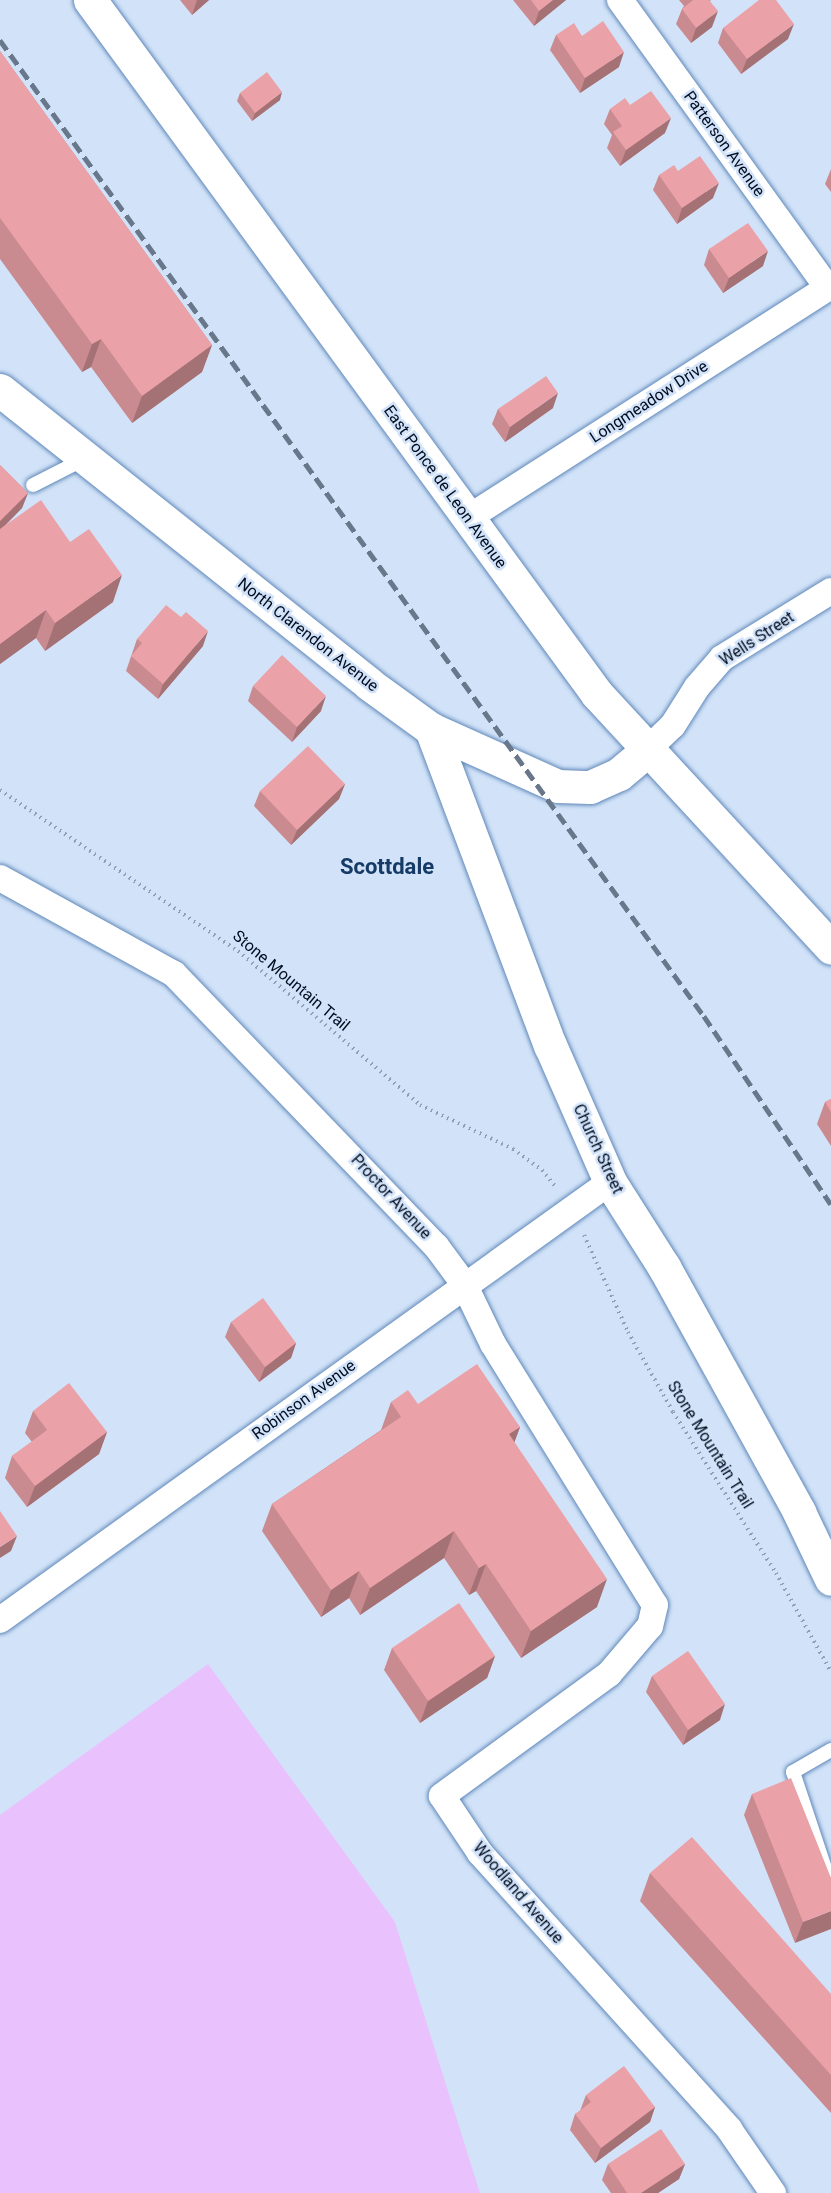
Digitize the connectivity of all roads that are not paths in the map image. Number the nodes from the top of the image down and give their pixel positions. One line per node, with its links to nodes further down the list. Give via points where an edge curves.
1 (90, 0): 7 (street, East Ponce de Leon Avenue)
2 (620, 0): 3 (street, Patterson Avenue)
3 (830, 287): 7 (street, Longmeadow Drive)
4 (0, 390): 5 (street, North Clarendon Avenue)
5 (86, 458): 6 (lane); 9 (street, North Clarendon Avenue)
6 (33, 485)
7 (468, 518): 10 (street, East Ponce de Leon Avenue, via 597,694)
8 (831, 591): 10 (street, Wells Street, via 722,658 697,687 673,725)
9 (431, 729): 10 (street, North Clarendon Avenue, via 558,786 590,787 619,774); 13 (street, Church Street, via 550,1045)
10 (646, 751): 12 (street, East Ponce de Leon Avenue)
11 (0, 878): 14 (street, Proctor Avenue, via 174,975 352,1156 436,1246)
12 (831, 948)
13 (610, 1182): 14 (street, Robinson Avenue); 15 (street, Church Street, via 664,1267 799,1512)
14 (464, 1284): 16 (street, Robinson Avenue); 17 (street, Proctor Avenue, via 493,1344 655,1605)
15 (831, 1579)
16 (0, 1620)
17 (650, 1626): 20 (street, Woodland Avenue, via 609,1674 442,1796 480,1853 729,2130)
18 (831, 1750): 19 (lane, via 793,1772)
19 (831, 1886)
20 (773, 2193)

